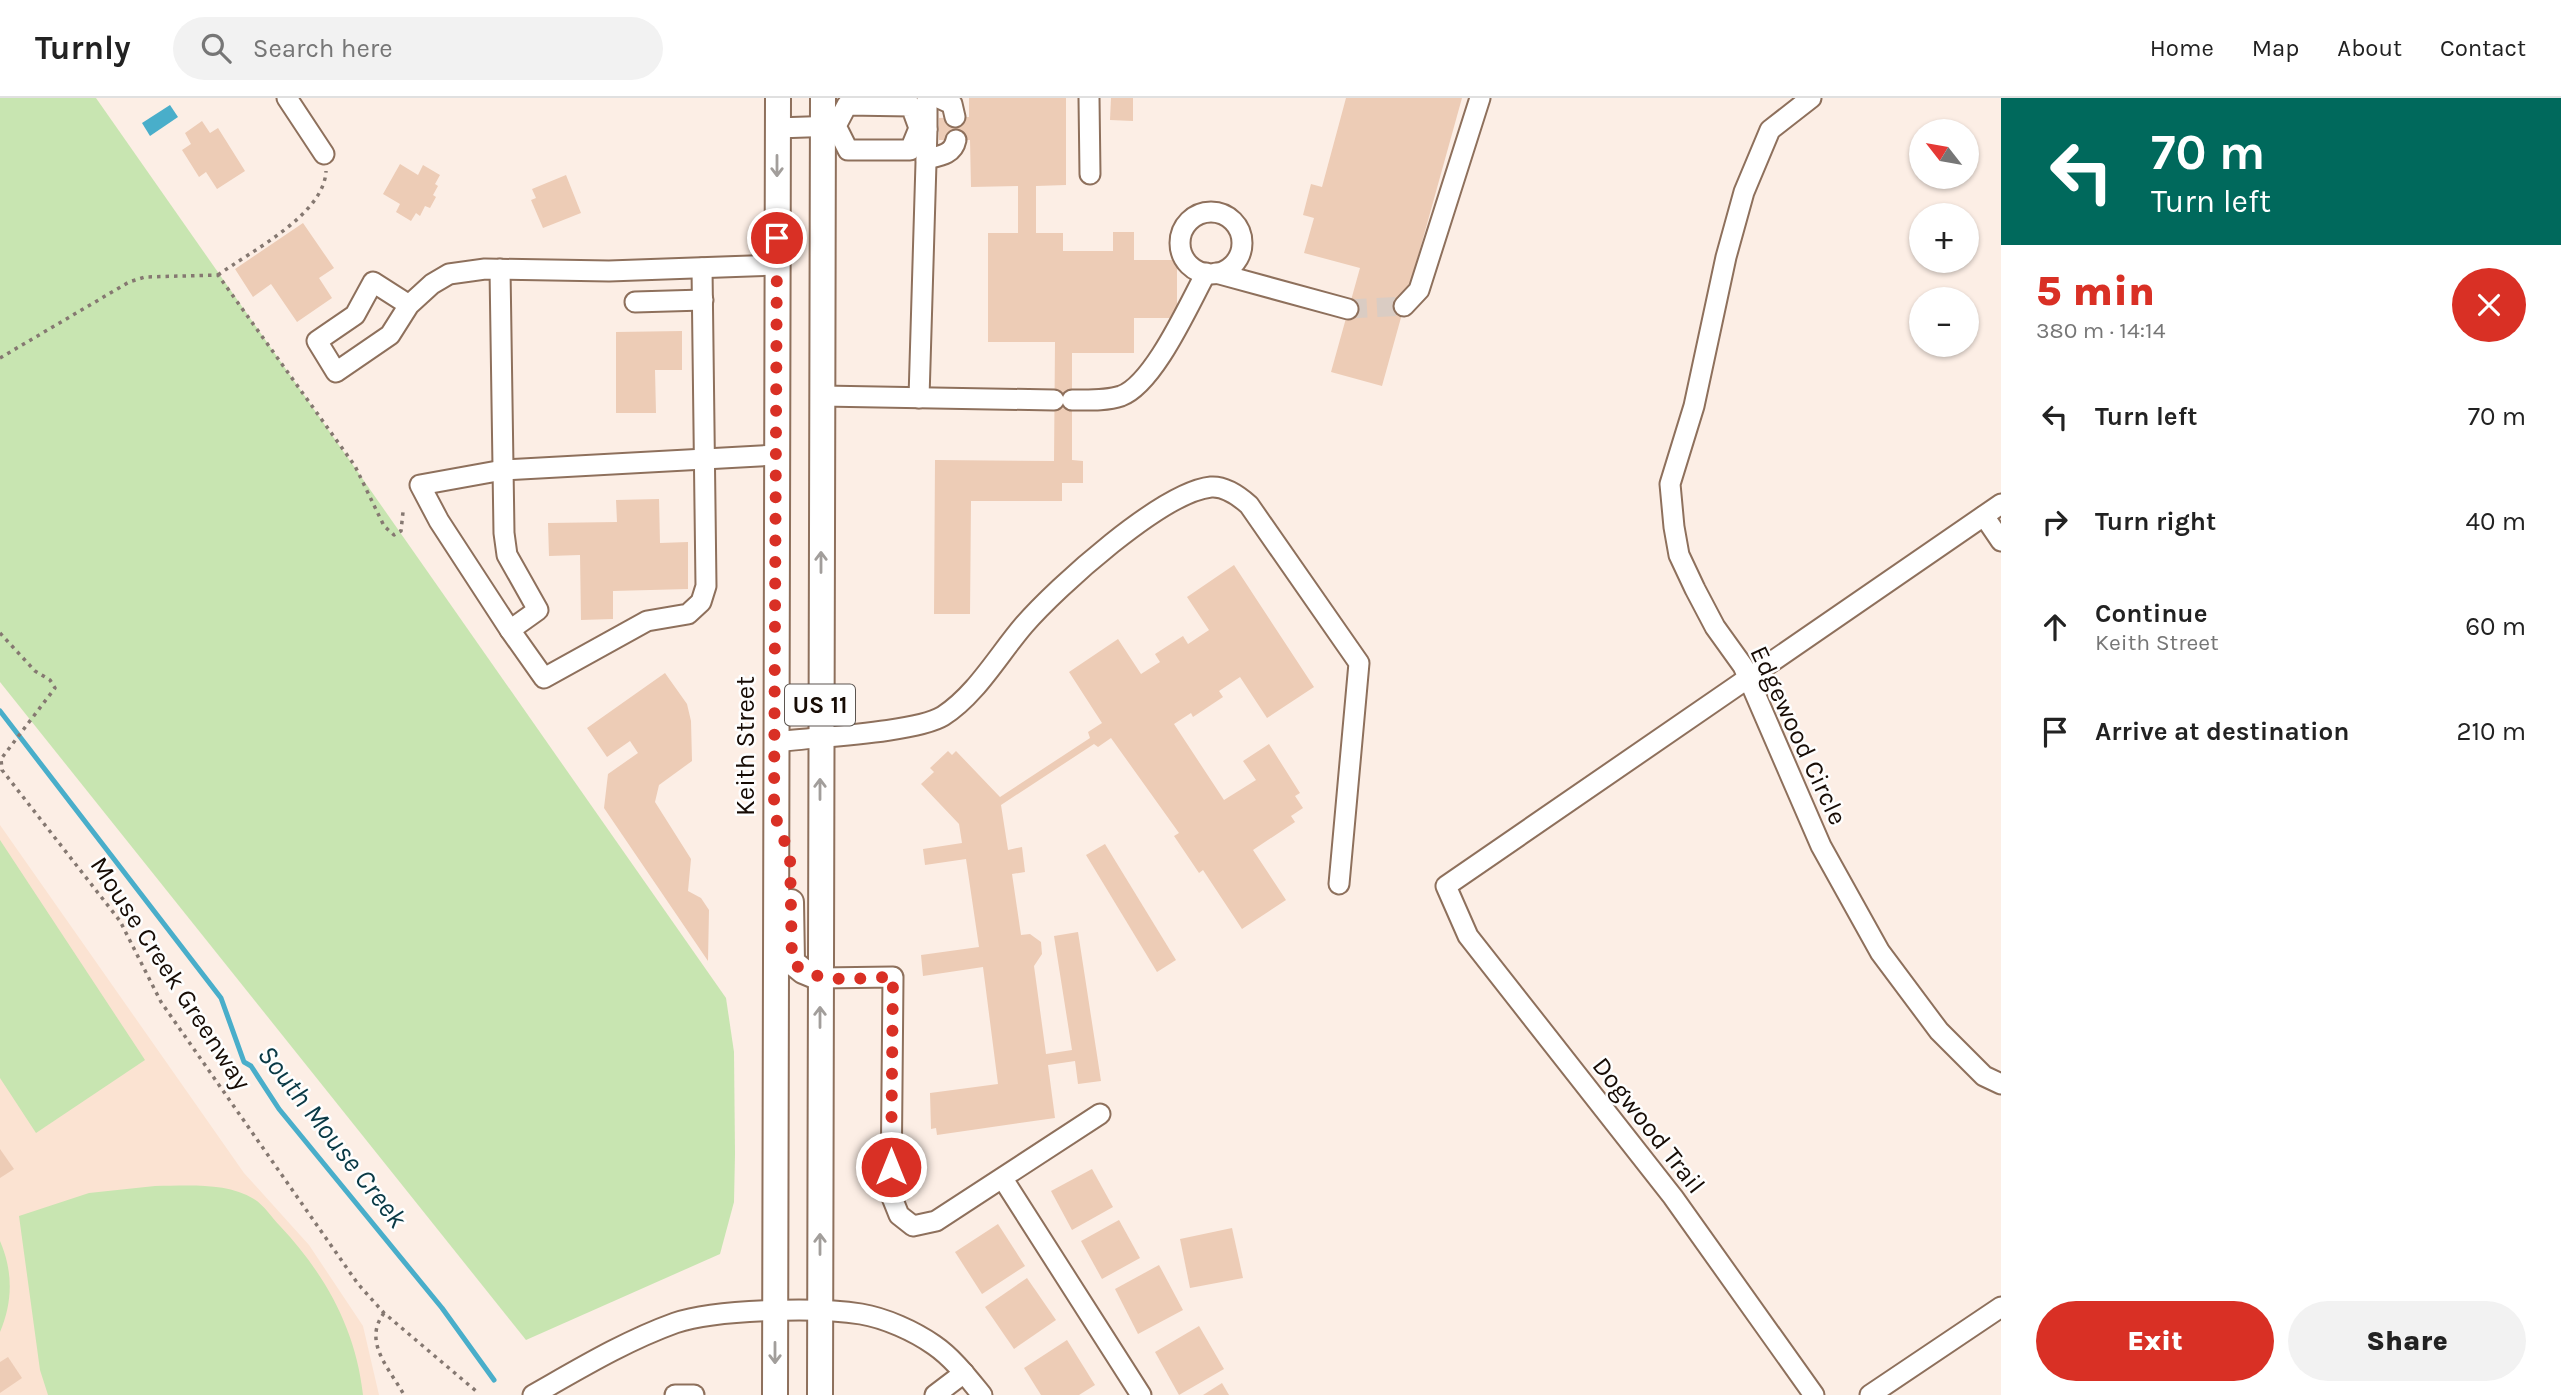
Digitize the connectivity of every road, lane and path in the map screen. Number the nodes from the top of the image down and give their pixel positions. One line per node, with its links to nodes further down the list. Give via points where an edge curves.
1 (286, 98): 14 (street)
2 (778, 98): 11 (main road, Keith Street / US 11)
3 (823, 98): 10 (main road, US 11)
4 (926, 98): 12 (street)
5 (939, 98): 9 (street, via 952,104)
6 (1089, 98): 16 (street)
7 (1480, 98): 24 (street, via 1419,290)
8 (1811, 98): 38 (street, Edgewood Circle, via 1770,130 1755,160 1670,484 1679,555 1715,626)
9 (955, 117)
10 (829, 127): 11 (street); 12 (street, via 848,150 910,149); 12 (street, via 847,105 911,106); 27 (main road, US 11)
11 (778, 128): 17 (main road, Keith Street / US 11, one-way to 17)
12 (923, 128): 15 (street)
13 (956, 140): 15 (street, via 945,155)
14 (324, 154): 20 (path, via 325,184 309,206)
15 (926, 159): 28 (street)
16 (1090, 174)
17 (777, 265): 18 (street); 29 (main road, Keith Street / US 11)
18 (702, 268): 19 (street); 21 (street)
19 (500, 269): 23 (street, via 449,274); 31 (street)
20 (218, 275): 26 (path, via 145,277 129,282); 33 (path, via 355,466 384,526 394,535 401,531)
21 (703, 300): 22 (street); 30 (street)
22 (635, 302)
23 (409, 305): 23 (street, via 390,335 336,372 317,341 355,315 373,282)
24 (1404, 306)
25 (1348, 309): 28 (street, via 1211,273 1155,365 1121,396)
26 (0, 358)
27 (822, 396): 28 (street); 39 (main road, US 11, one-way to 27)
28 (919, 398)
29 (776, 455): 30 (street); 40 (main road, Keith Street / US 11)
30 (705, 457): 31 (street); 36 (street, via 706,586 701,602 688,614 647,621 544,678)
31 (503, 470): 36 (street, via 507,555 538,610); 36 (street, via 420,485)
32 (2001, 505): 34 (street)
33 (403, 512)
34 (1984, 516): 35 (street); 38 (street)
35 (2001, 541)
36 (510, 630)
37 (0, 633): 50 (path, Mouse Creek Greenway, via 54,685 50,698 7,749 1,759 2,770 121,921 168,1012 337,1254)
38 (1748, 677): 44 (street, Edgewood Circle, via 1821,846 1880,952 1938,1031 1984,1076); 63 (street, Dogwood Trail, via 1446,887 1468,936 1673,1197)
39 (820, 736): 40 (street); 42 (street, via 913,726 943,716 1072,576 1163,508 1213,486 1249,505 1359,663); 43 (main road, US 11, one-way to 39)
40 (775, 742): 41 (main road, Keith Street / US 11)
41 (774, 813): 43 (main road, via 790,856 792,962); 48 (main road, Keith Street / US 11)
42 (1339, 884)
43 (820, 978): 46 (street, via 893,977 891,1195 899,1215 913,1226 936,1221); 49 (main road, US 11, one-way to 43)
44 (2001, 1084)
45 (1100, 1114): 46 (street)
46 (1003, 1179): 62 (street)
47 (2001, 1307): 64 (street)
48 (775, 1311): 49 (street); 52 (street, via 678,1322 625,1343); 58 (main road, Keith Street / US 11, one-way to 58)
49 (820, 1312): 51 (street, via 862,1314 912,1332 936,1346); 59 (main road, US 11)
50 (384, 1313): 53 (path, Mouse Creek Greenway); 54 (path, via 375,1327 374,1342)
51 (964, 1373): 60 (street); 61 (street)
52 (568, 1386): 55 (street)
53 (476, 1391)
54 (404, 1395)
55 (533, 1395)
56 (675, 1395): 57 (street)
57 (694, 1395)
58 (775, 1395)
59 (820, 1395)
60 (935, 1395)
61 (982, 1395)
62 (1141, 1395)
63 (1814, 1395)
64 (1870, 1395)

